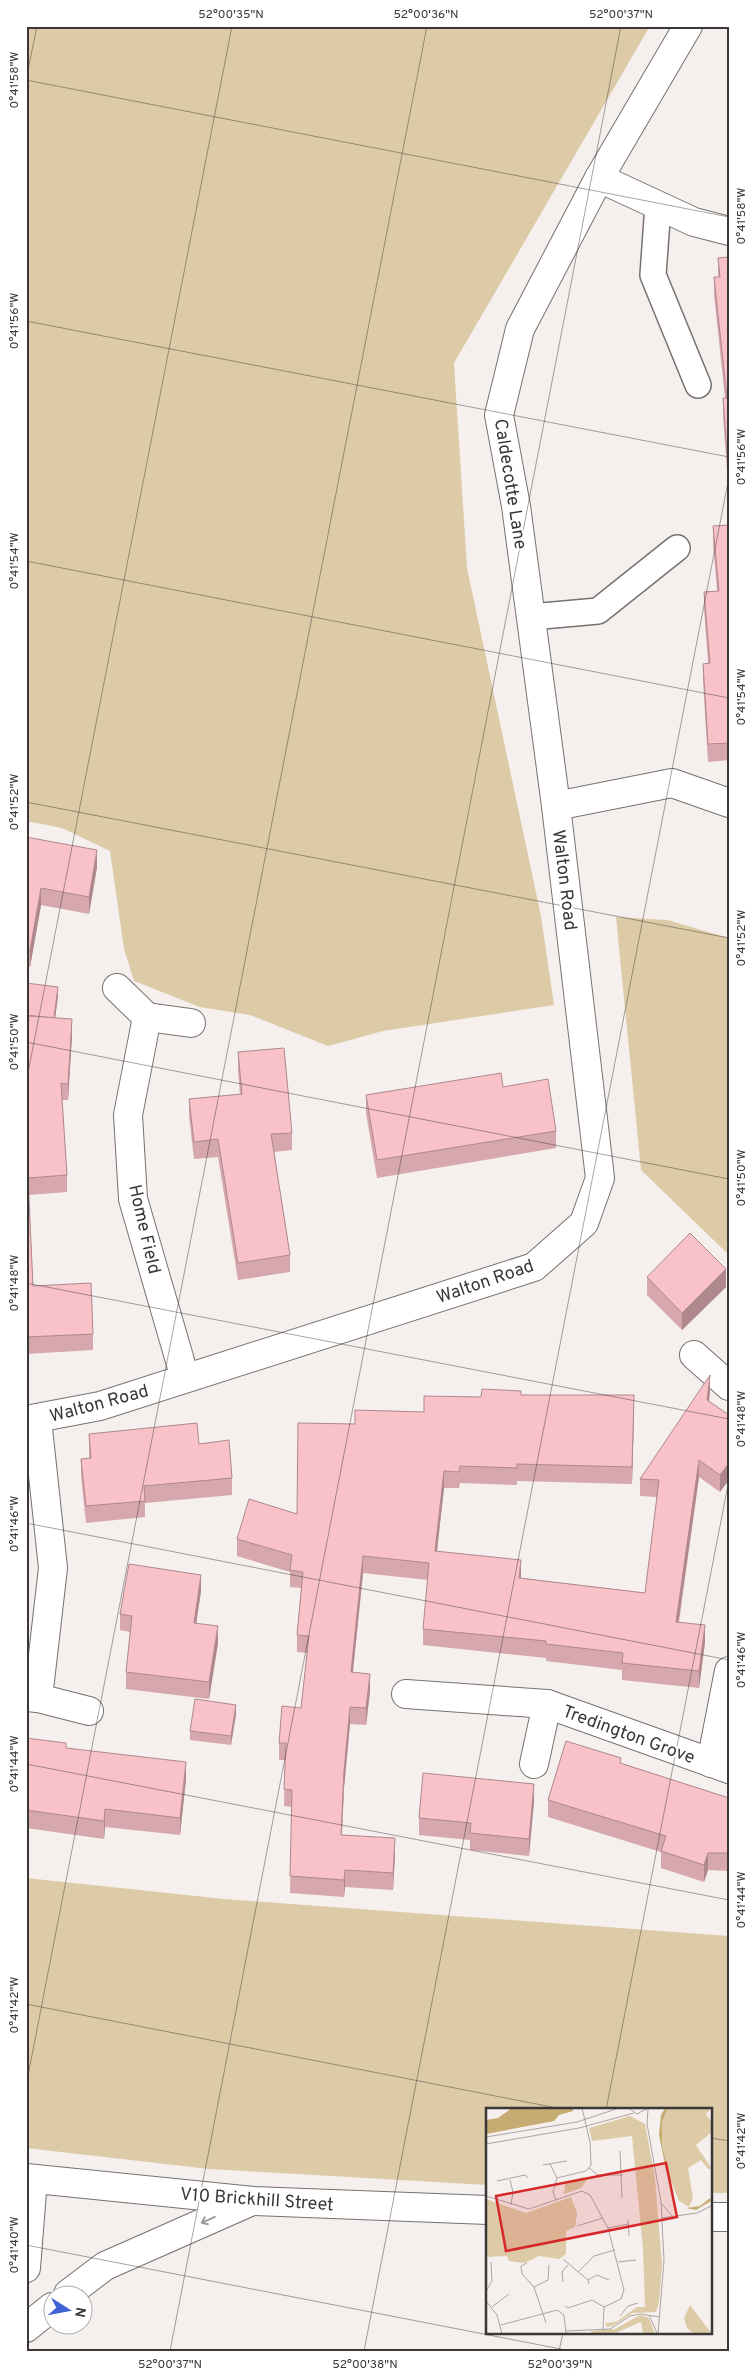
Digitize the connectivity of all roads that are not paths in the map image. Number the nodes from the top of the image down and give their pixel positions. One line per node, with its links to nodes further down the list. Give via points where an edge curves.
1 (688, 26): 2 (street, Caldecotte Lane)
2 (599, 178): 3 (street); 7 (street, Caldecotte Lane, via 520,329 499,415 516,506)
3 (658, 205): 4 (street, via 694,222); 5 (lane, via 653,275)
4 (729, 231)
5 (698, 385)
6 (677, 548): 7 (lane, via 598,611)
7 (530, 617): 9 (street, Caldecotte Lane)
8 (729, 803): 9 (street, via 672,783)
9 (556, 806): 14 (street, Walton Road, via 600,1178 584,1223 534,1267)
10 (117, 988): 11 (street)
11 (147, 1017): 12 (street); 14 (street, Home Field, via 128,1115 133,1199)
12 (191, 1023)
13 (694, 1355): 15 (street)
14 (185, 1378): 16 (street, Walton Road, via 100,1406)
15 (729, 1386)
16 (32, 1420): 19 (street, via 52,1568)
17 (729, 1671): 23 (street, Tredington Grove)
18 (406, 1694): 20 (street, Tredington Grove)
19 (32, 1698): 21 (street)
20 (547, 1704): 22 (street, Tredington Grove); 23 (street, Tredington Grove)
21 (89, 1710)
22 (534, 1764)
23 (720, 1766)
24 (30, 2179): 25 (street, V10 Brickhill Street); 29 (street)
25 (253, 2201): 26 (street, V10 Brickhill Street); 30 (street, one-way to 30, via 105,2266)
26 (486, 2210)
27 (712, 2217): 28 (street)
28 (729, 2217)
29 (26, 2268)
30 (81, 2284)
31 (42, 2315): 32 (street)
32 (26, 2328)

